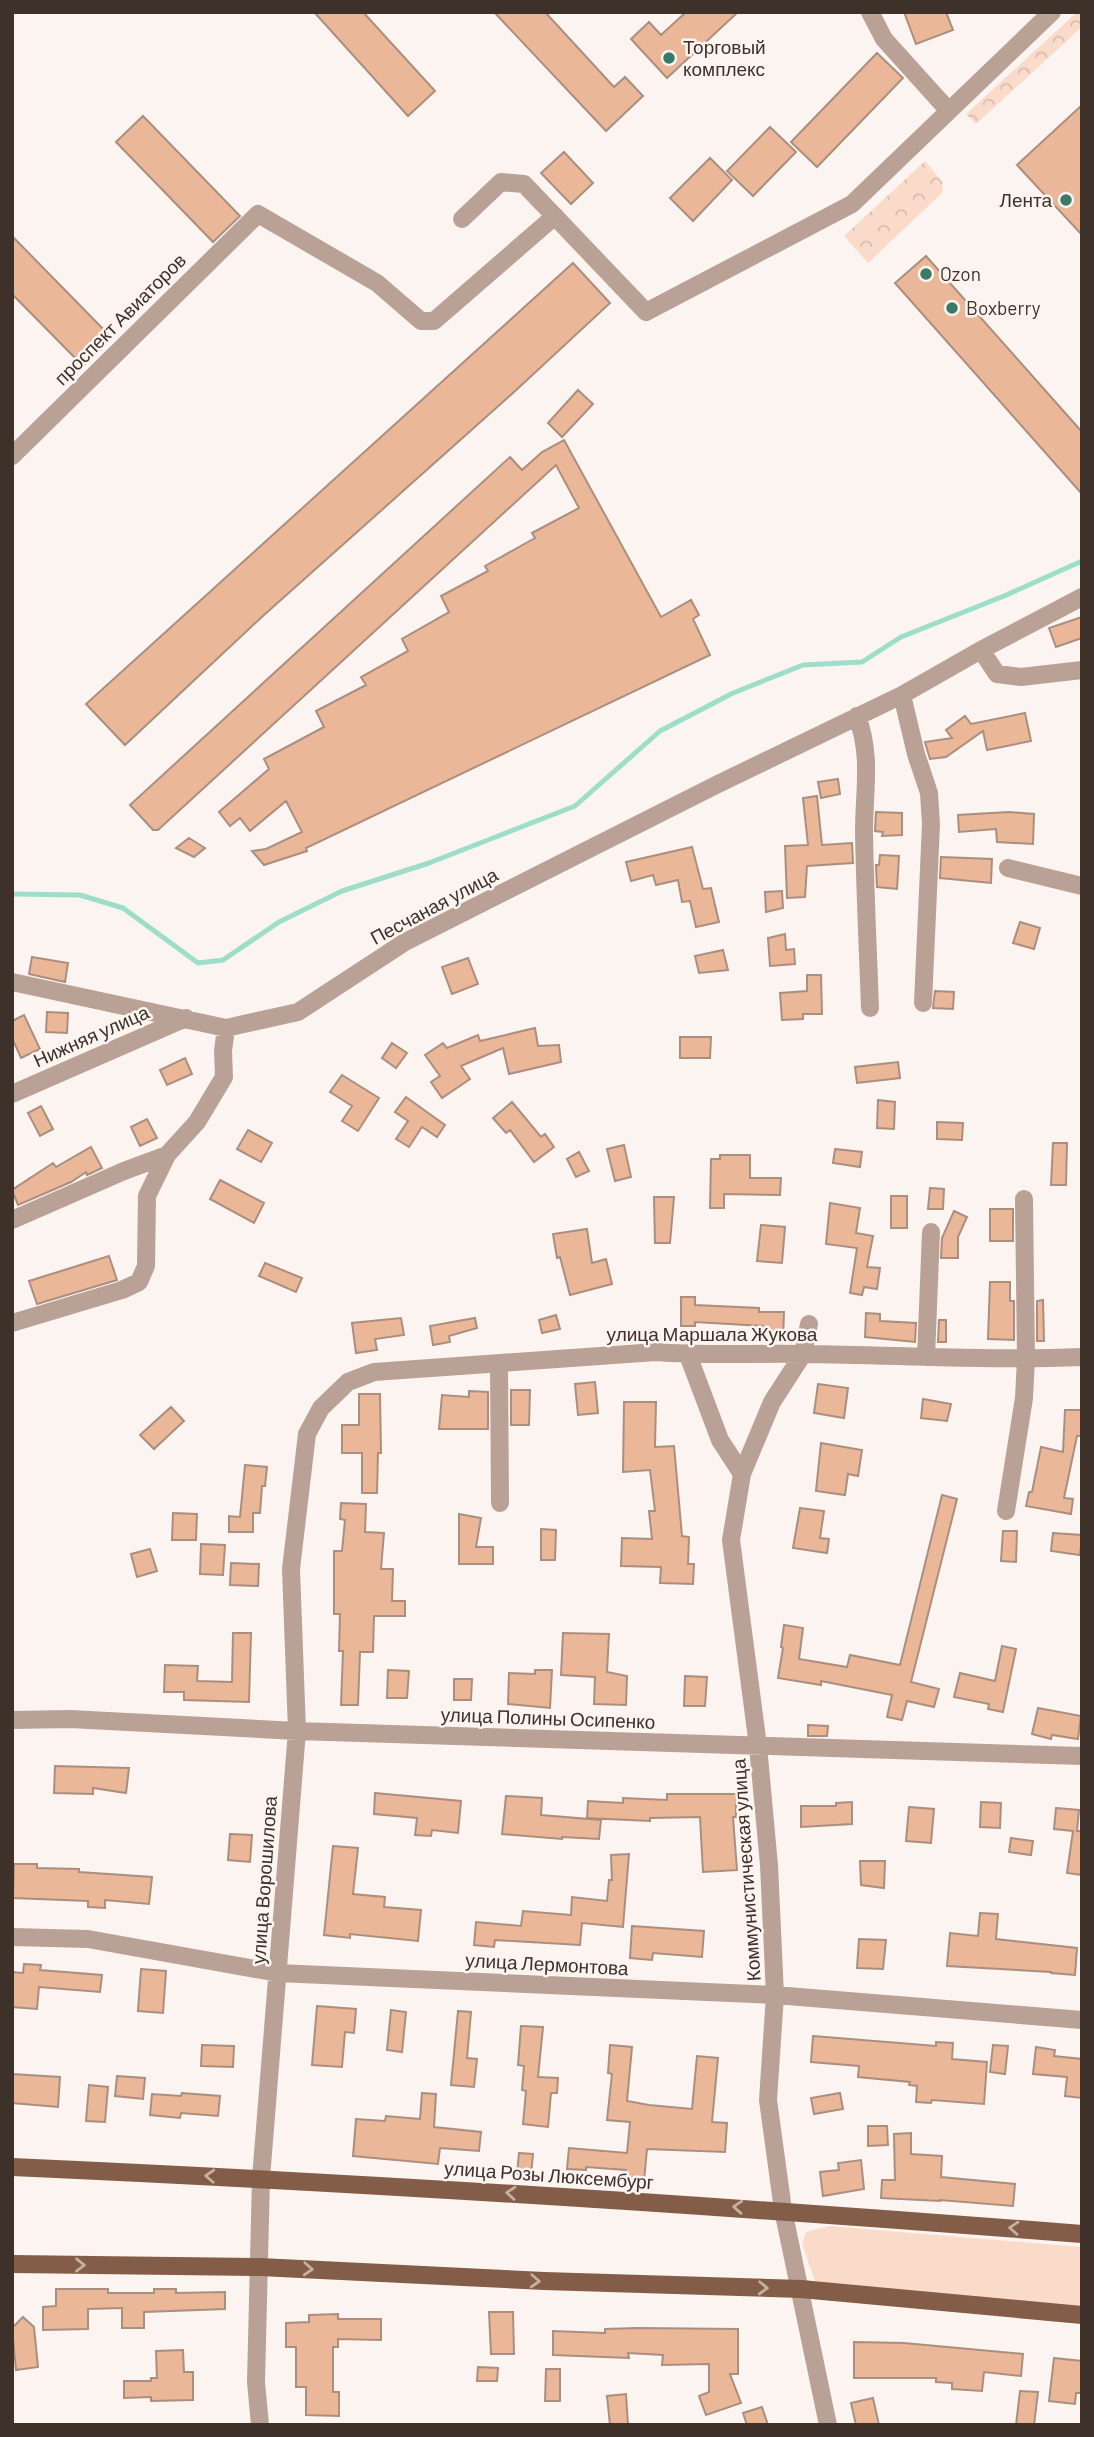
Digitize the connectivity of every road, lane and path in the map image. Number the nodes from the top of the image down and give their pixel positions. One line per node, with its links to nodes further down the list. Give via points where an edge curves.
1 (870, 12): 3 (street, via 884,39)
2 (1052, 12): 3 (street)
3 (948, 110): 4 (street, via 852,204 646,312)
4 (555, 216): 5 (street, via 524,184 501,182); 6 (street, проспект Авиаторов, via 434,321 421,321 377,283 258,214)
5 (461, 219)
6 (12, 456)
7 (1082, 597): 8 (street, Песчаная улица)
8 (981, 650): 9 (street, via 997,674 1021,677); 10 (street, Песчаная улица)
9 (1082, 670)
10 (902, 695): 11 (street, Песчаная улица); 15 (street, via 929,793)
11 (857, 716): 16 (street, via 867,754 864,829); 18 (street, Песчаная улица, via 405,942 298,1012)
12 (1007, 868): 13 (street)
13 (1082, 886)
14 (12, 982): 17 (street, Песчаная улица)
15 (923, 1003)
16 (870, 1008)
17 (186, 1018): 18 (street, Песчаная улица); 19 (street, Нижняя улица)
18 (226, 1028): 20 (street, via 224,1077 197,1122)
19 (12, 1094)
20 (167, 1155): 22 (street); 24 (street, via 147,1196 146,1266 139,1282)
21 (1024, 1199): 30 (street)
22 (12, 1220)
23 (931, 1232): 28 (street)
24 (12, 1323)
25 (809, 1324): 26 (street, Коммунистическая улица)
26 (803, 1354): 27 (street, улица Маршала Жукова); 28 (street, улица Маршала Жукова); 33 (street, Коммунистическая улица, via 772,1402)
27 (688, 1355): 31 (street, улица Маршала Жукова, via 656,1352); 33 (street, via 720,1440)
28 (926, 1357): 30 (street, улица Маршала Жукова)
29 (1082, 1357): 30 (street, улица Маршала Жукова)
30 (1026, 1359): 35 (street)
31 (499, 1363): 32 (street, улица Маршала Жукова); 34 (street)
32 (374, 1372): 37 (street, улица Ворошилова, via 348,1382 321,1408 307,1434 291,1569)
33 (742, 1474): 38 (street, Коммунистическая улица, via 731,1540)
34 (500, 1503)
35 (1006, 1511)
36 (12, 1720): 37 (street, улица Полины Осипенко)
37 (297, 1731): 38 (street, улица Полины Осипенко); 41 (street, улица Ворошилова)
38 (758, 1746): 39 (street, улица Полины Осипенко); 42 (street, Коммунистическая улица)
39 (1082, 1756)
40 (12, 1937): 41 (street, улица Лермонтова, via 88,1939)
41 (278, 1973): 42 (street, улица Лермонтова); 45 (street, улица Ворошилова)
42 (775, 1995): 43 (street, улица Лермонтова); 46 (street, Коммунистическая улица, via 768,2100)
43 (1082, 2020)
44 (12, 2167): 45 (main road, улица Розы Люксембург, one-way to 44)
45 (261, 2178): 46 (main road, улица Розы Люксембург, one-way to 45); 49 (street, улица Ворошилова)
46 (783, 2210): 47 (main road, улица Розы Люксембург, one-way to 46); 50 (street, Коммунистическая улица)
47 (1082, 2234)
48 (12, 2264): 49 (main road, one-way to 49)
49 (260, 2267): 50 (main road, one-way to 50); 52 (street, улица Ворошилова, via 256,2382)
50 (801, 2289): 51 (main road); 53 (street, Коммунистическая улица)
51 (1082, 2315)
52 (260, 2425)
53 (828, 2425)

